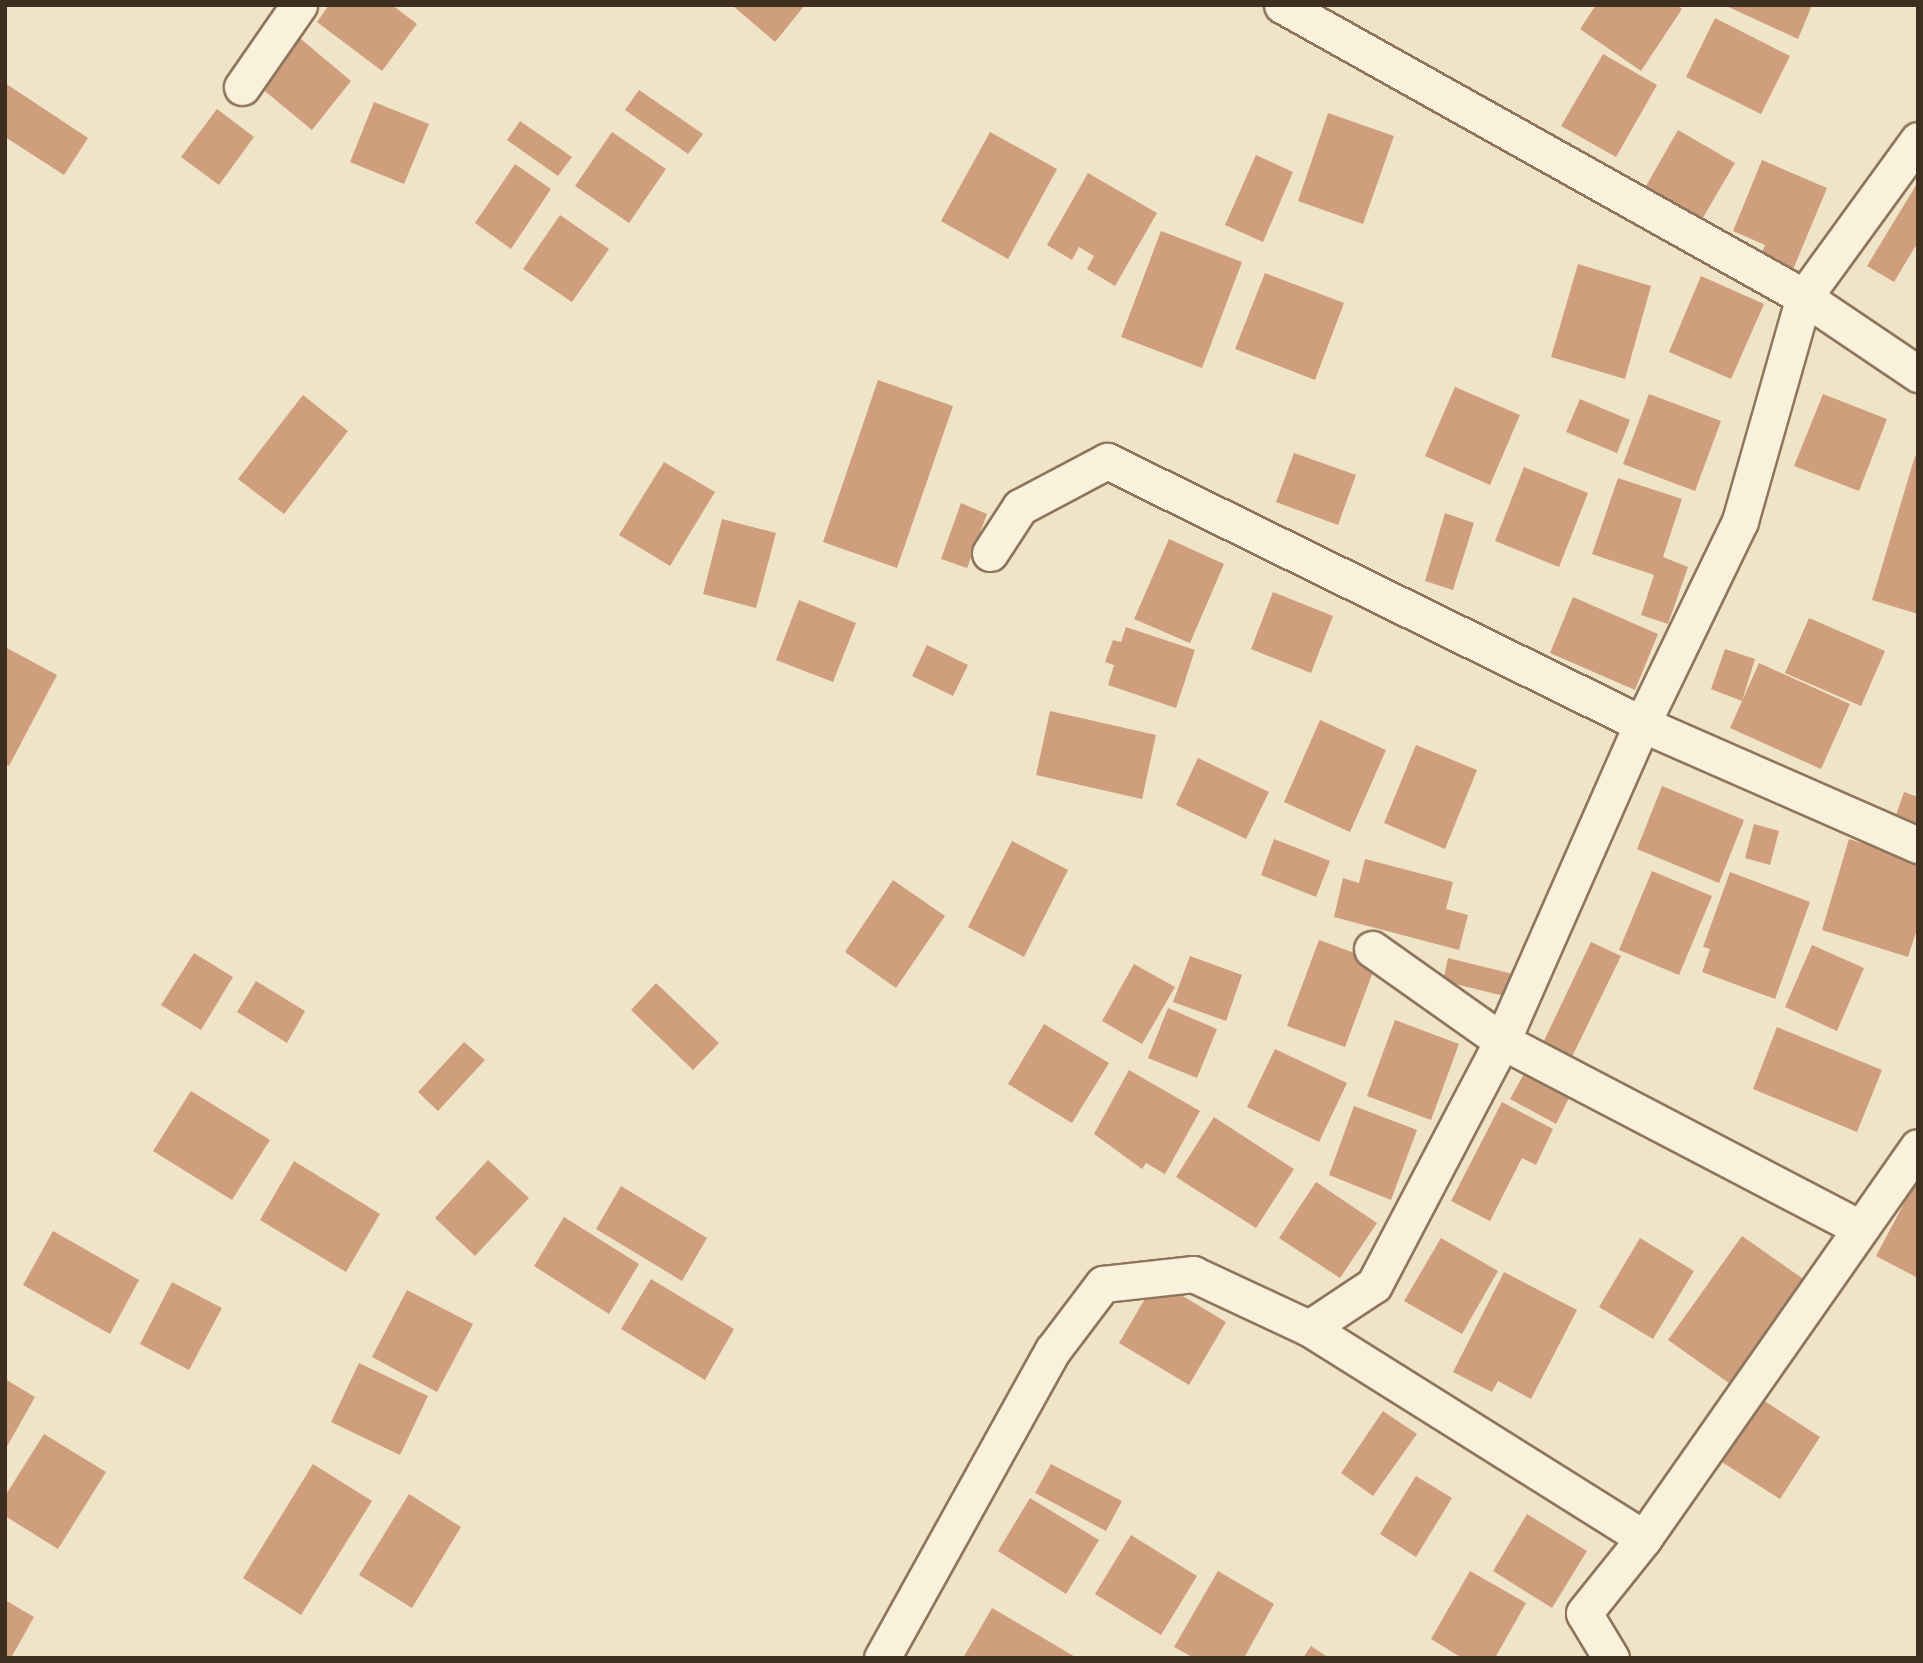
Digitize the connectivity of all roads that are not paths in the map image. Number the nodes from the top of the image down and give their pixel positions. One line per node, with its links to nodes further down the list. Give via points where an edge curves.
1 (299, 5): 3 (street)
2 (1282, 5): 5 (street)
3 (242, 87)
4 (1918, 140): 5 (street)
5 (1804, 297): 6 (street); 8 (street, via 1740,521)
6 (1918, 374)
7 (990, 552): 8 (street, via 1020,507 1107,461)
8 (1642, 724): 9 (street); 11 (street)
9 (1918, 845)
10 (1371, 949): 11 (street)
11 (1502, 1041): 13 (street); 14 (street, via 1374,1285)
12 (1918, 1147): 13 (street)
13 (1859, 1228): 15 (street)
14 (1308, 1328): 15 (street); 16 (street, via 1193,1274 1103,1284 1054,1350)
15 (1644, 1538): 17 (street, via 1584,1613)
16 (882, 1658)
17 (1611, 1658)

